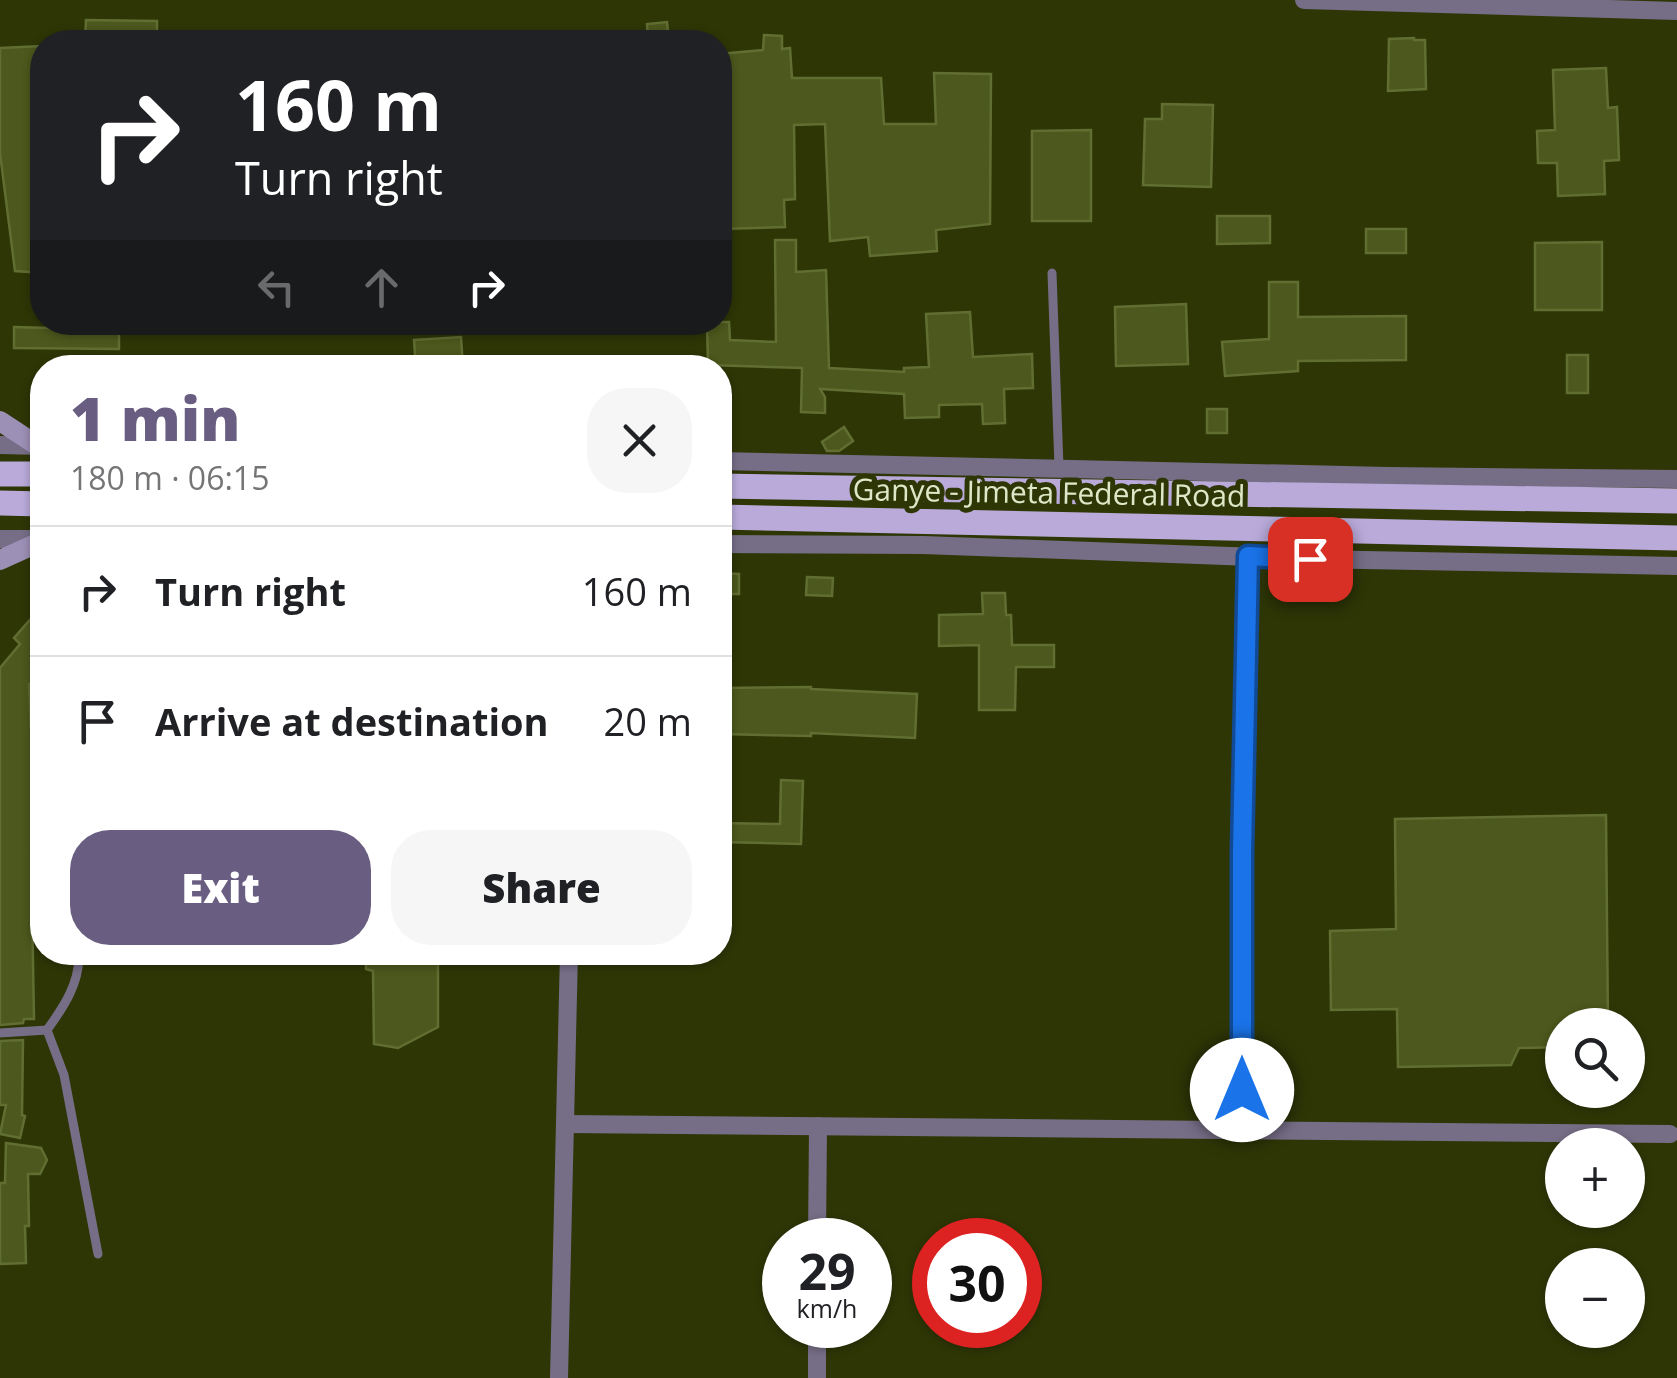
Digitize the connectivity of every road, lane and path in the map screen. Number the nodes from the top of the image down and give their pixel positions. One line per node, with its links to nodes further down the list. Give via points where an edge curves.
1 (1304, 0): 2 (street)
2 (1677, 11)
3 (1052, 273): 9 (lane)
4 (0, 422): 5 (main road)
5 (30, 440)
6 (0, 445): 7 (street)
7 (30, 446)
8 (732, 461): 9 (street)
9 (1059, 467): 12 (street)
10 (0, 474): 11 (main road)
11 (30, 474)
12 (1677, 478)
13 (732, 486): 14 (main road, Ganye - Jimeta Federal Road)
14 (1677, 500)
15 (0, 503): 16 (main road)
16 (30, 504)
17 (732, 517): 18 (main road, Ganye - Jimeta Federal Road)
18 (1677, 538)
19 (0, 540): 20 (street)
20 (30, 540)
21 (732, 544): 23 (street)
22 (30, 546): 24 (main road)
23 (1248, 556): 25 (street); 32 (street)
24 (0, 560)
25 (1677, 566)
26 (80, 965): 28 (lane)
27 (568, 965): 30 (street)
28 (47, 1030): 29 (lane); 35 (lane, via 64,1075)
29 (0, 1032)
30 (564, 1124): 31 (street); 37 (street)
31 (818, 1126): 32 (street); 34 (street)
32 (1241, 1130): 33 (street)
33 (1670, 1134)
34 (817, 1218)
35 (98, 1254)
36 (817, 1348): 38 (street)
37 (559, 1378)
38 (817, 1378)

